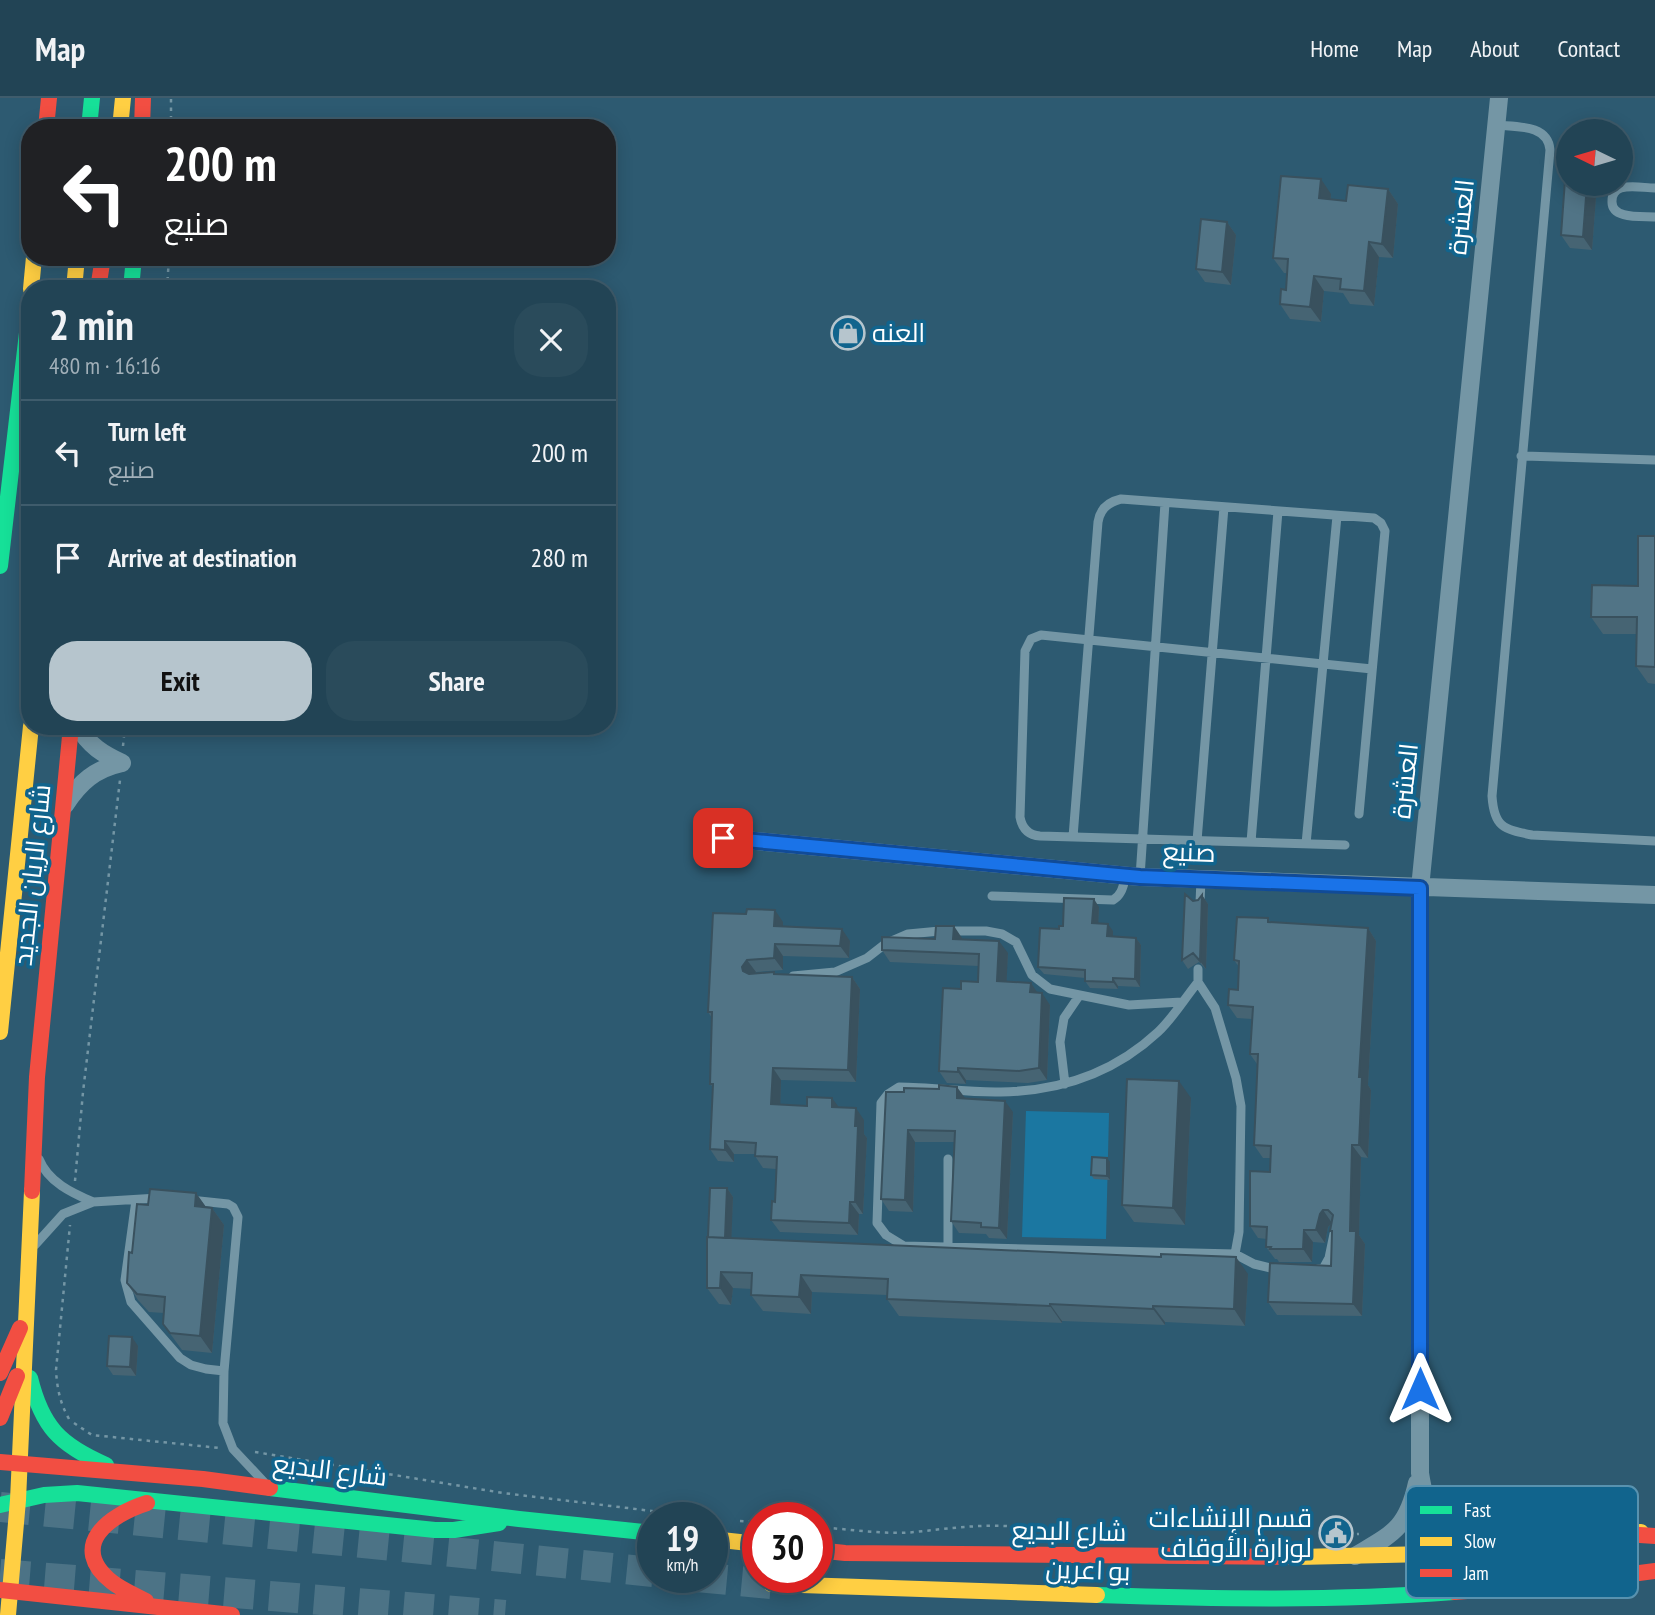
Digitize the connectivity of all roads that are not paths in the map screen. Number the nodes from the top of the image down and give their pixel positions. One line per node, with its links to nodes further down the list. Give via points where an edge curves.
1 (49, 98): 6 (main road)
2 (92, 98): 7 (main road)
3 (123, 98): 8 (main road)
4 (143, 98): 9 (main road)
5 (1499, 98): 10 (street, العشرة)
6 (47, 119)
7 (90, 119)
8 (121, 119)
9 (142, 119)
10 (1496, 125): 14 (lane, via 1538,130 1545,134 1550,150); 42 (street, العشرة)
11 (1655, 188): 12 (lane, via 1622,188 1611,198 1616,212)
12 (1655, 217)
13 (21, 385): 20 (main road)
14 (1521, 456): 15 (lane); 36 (lane, via 1493,813 1501,825 1532,835)
15 (1655, 460)
16 (1165, 503): 17 (lane); 21 (lane, via 1114,501 1102,509); 22 (lane)
17 (1224, 507): 18 (lane); 23 (lane)
18 (1278, 511): 19 (lane); 24 (lane)
19 (1337, 516): 25 (lane); 26 (lane, via 1374,518 1385,531)
20 (0, 566)
21 (1088, 640): 22 (lane); 32 (lane); 32 (lane, via 1041,635 1031,639 1025,651 1021,822 1035,836)
22 (1155, 646): 23 (lane); 34 (lane)
23 (1213, 653): 24 (lane); 35 (lane)
24 (1266, 658): 25 (lane); 37 (lane)
25 (1323, 664): 26 (lane); 38 (lane)
26 (1372, 669): 31 (lane)
27 (30, 735): 51 (main road, شارع الريان الجديد)
28 (70, 735): 30 (main road, شارع الريان الجديد)
29 (83, 735): 30 (street, via 122,764 86,778)
30 (62, 809): 53 (main road, شارع الريان الجديد)
31 (1359, 814)
32 (1073, 837): 34 (lane)
33 (723, 838): 40 (street, صنيع)
34 (1141, 839): 35 (lane); 40 (lane)
35 (1198, 841): 37 (lane)
36 (1655, 841)
37 (1251, 842): 38 (lane)
38 (1306, 844): 39 (lane)
39 (1345, 845)
40 (1133, 877): 41 (street, صنيع); 44 (lane, via 1112,900)
41 (1201, 878): 42 (street, صنيع); 45 (lane)
42 (1420, 888): 43 (street, صنيع); 72 (street, العشرة)
43 (1655, 895)
44 (992, 896)
45 (1200, 903)
46 (1198, 969): 48 (lane)
47 (784, 977): 49 (lane, via 835,972 908,934 986,931 1016,942 1032,975 1050,989)
48 (1199, 982): 50 (lane); 62 (lane, via 1215,1008 1241,1106 1241,1198)
49 (1079, 996): 50 (lane, via 1129,1005); 52 (lane, via 1063,1018 1060,1042)
50 (1182, 1002): 52 (lane, via 1161,1030 1135,1053 1098,1074)
51 (0, 1032)
52 (1065, 1084): 60 (lane, via 1001,1092 899,1087 881,1103 877,1223 904,1245)
53 (33, 1146): 58 (lane, via 54,1179); 61 (main road, شارع الريان الجديد)
54 (948, 1159): 60 (lane)
55 (169, 1199): 57 (lane)
56 (182, 1199): 67 (lane, via 228,1204 238,1217)
57 (136, 1200): 58 (lane); 67 (lane, via 125,1280 131,1303 180,1358 198,1367)
58 (93, 1202): 61 (lane, via 63,1214)
59 (1335, 1229): 64 (lane, via 1322,1269)
60 (948, 1247): 62 (lane)
61 (29, 1251): 65 (main road, شارع الريان الجديد)
62 (1235, 1254): 63 (lane, via 1268,1269)
63 (1288, 1270)
64 (1308, 1270)
65 (26, 1314): 66 (main road, شارع الريان الجديد); 68 (main road)
66 (24, 1351): 69 (main road); 71 (main road, شارع الريان الجديد); 73 (main road, via 41,1416 61,1441 87,1458)
67 (224, 1371): 76 (lane, via 226,1436 240,1459)
68 (0, 1373)
69 (0, 1418)
70 (0, 1462): 71 (main road, شارع البديع)
71 (19, 1463): 73 (main road, شارع البديع); 77 (main road, شارع الريان الجديد)
72 (1420, 1473): 74 (street, العشرة); 75 (street, العشرة)
73 (127, 1474): 76 (main road, شارع البديع)
74 (1417, 1486)
75 (1422, 1486)
76 (268, 1487): 81 (main road, شارع البديع)
77 (18, 1500): 78 (main road, via 77,1493); 79 (main road); 87 (main road, شارع الريان الجديد)
78 (153, 1501): 81 (main road, via 435,1530); 90 (main road, via 125,1509 104,1523 93,1550 101,1572 121,1589)
79 (0, 1505)
80 (1406, 1514): 85 (street, العشرة, via 1394,1533)
81 (519, 1519): 82 (main road, شارع البديع)
82 (637, 1531)
83 (833, 1552): 85 (main road, شارع البديع)
84 (1406, 1555): 85 (main road, شارع البديع)
85 (1354, 1557)
86 (833, 1586): 88 (main road, بو اعرين, via 1230,1598)
87 (3, 1589): 89 (main road); 92 (main road, شارع الريان الجديد)
88 (1406, 1595)
89 (88, 1600): 90 (main road); 91 (main road)
90 (153, 1605): 93 (main road)
91 (62, 1612)
92 (8, 1615)
93 (232, 1615)

